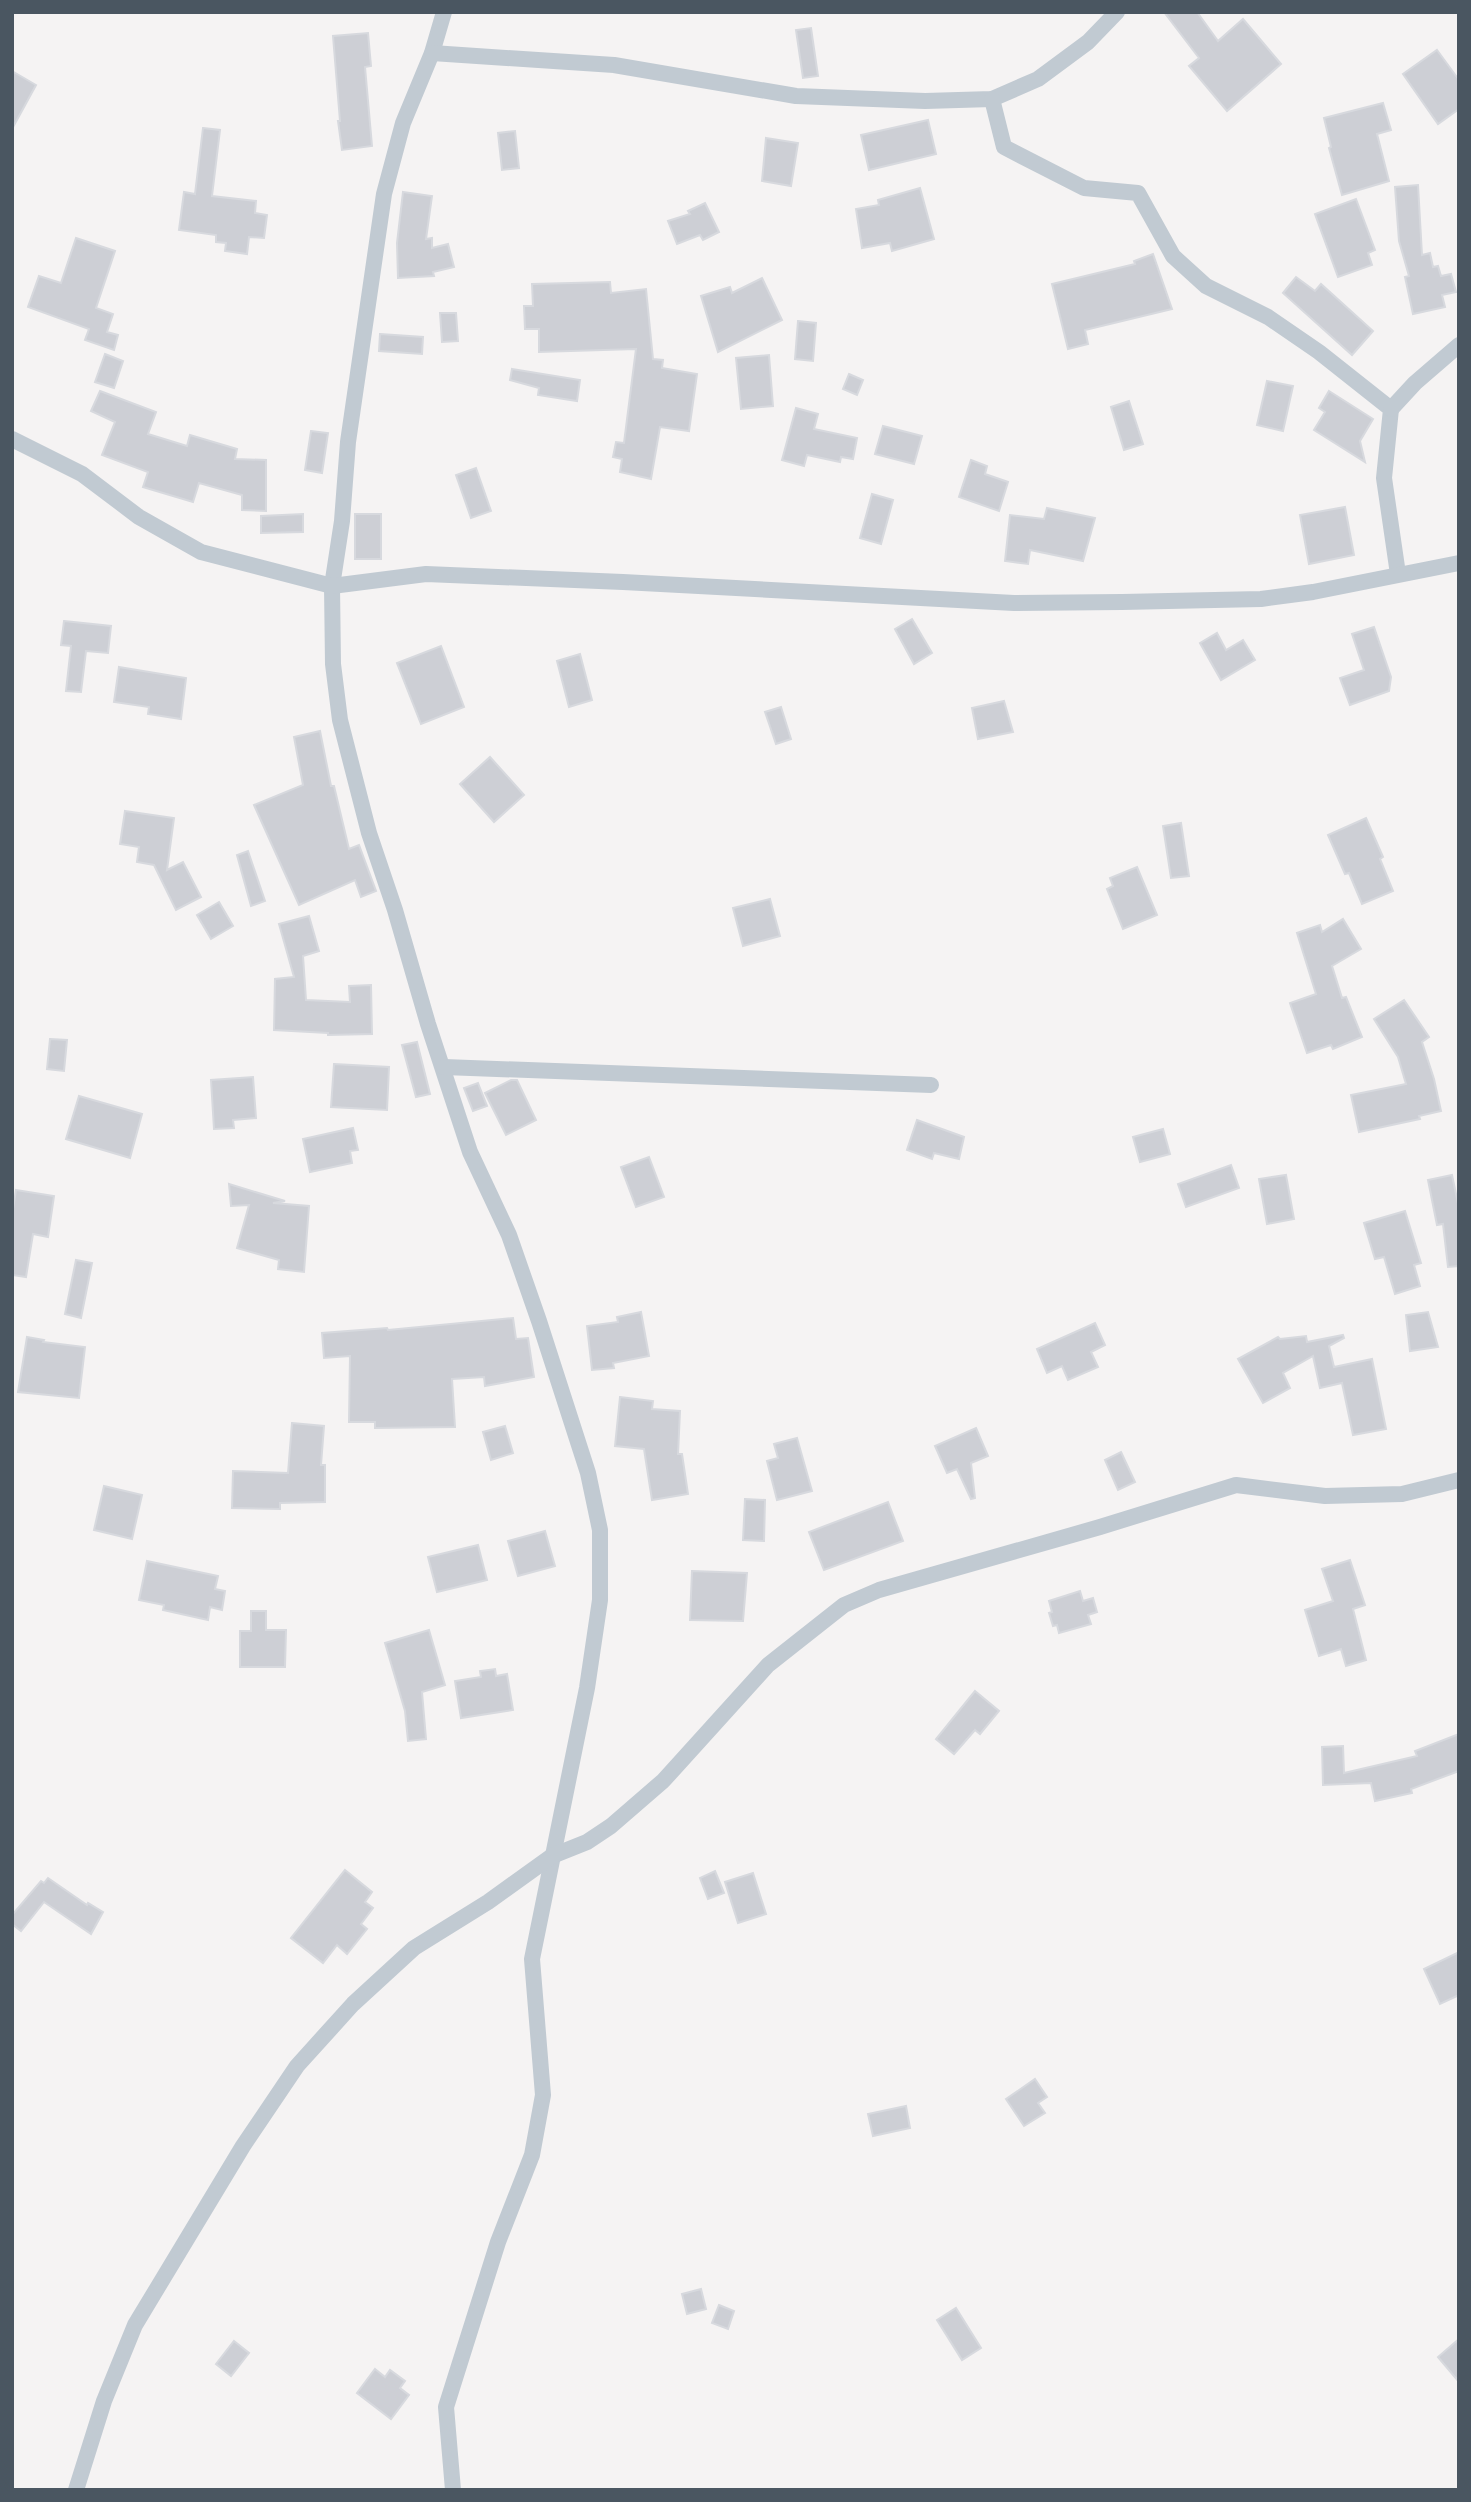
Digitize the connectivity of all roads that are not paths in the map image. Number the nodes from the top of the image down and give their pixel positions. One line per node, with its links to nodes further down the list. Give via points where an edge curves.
1 (444, 12): 3 (street)
2 (1117, 12): 4 (street, via 1088,42 1038,79)
3 (432, 53): 4 (street, via 614,65 796,96); 10 (street, via 403,123 384,194)
4 (992, 99): 6 (street, via 1004,147 1084,188 1138,193 1173,256 1206,286 1279,324)
5 (1459, 345): 6 (street)
6 (1391, 409): 9 (street, via 1384,478)
7 (12, 439): 10 (street, via 82,474 139,517 201,552)
8 (1459, 563): 9 (street)
9 (1398, 574): 10 (street, via 1261,598 1122,603 1014,603 426,574)
10 (332, 586): 11 (street, via 333,664 340,720 369,833)
11 (444, 1067): 12 (street); 14 (street, via 470,1152 509,1235 539,1321 588,1473 600,1530 600,1600)
12 (931, 1085)
13 (1459, 1480): 14 (street, via 1402,1494 1325,1496 1237,1485 879,1590 844,1605 768,1665 663,1781 611,1826)
14 (552, 1856): 15 (street, via 414,1948 353,2004 297,2066 135,2325 104,2400); 16 (street, via 532,1959 543,2095 533,2155 498,2242 446,2407)
15 (76, 2490)
16 (453, 2490)

